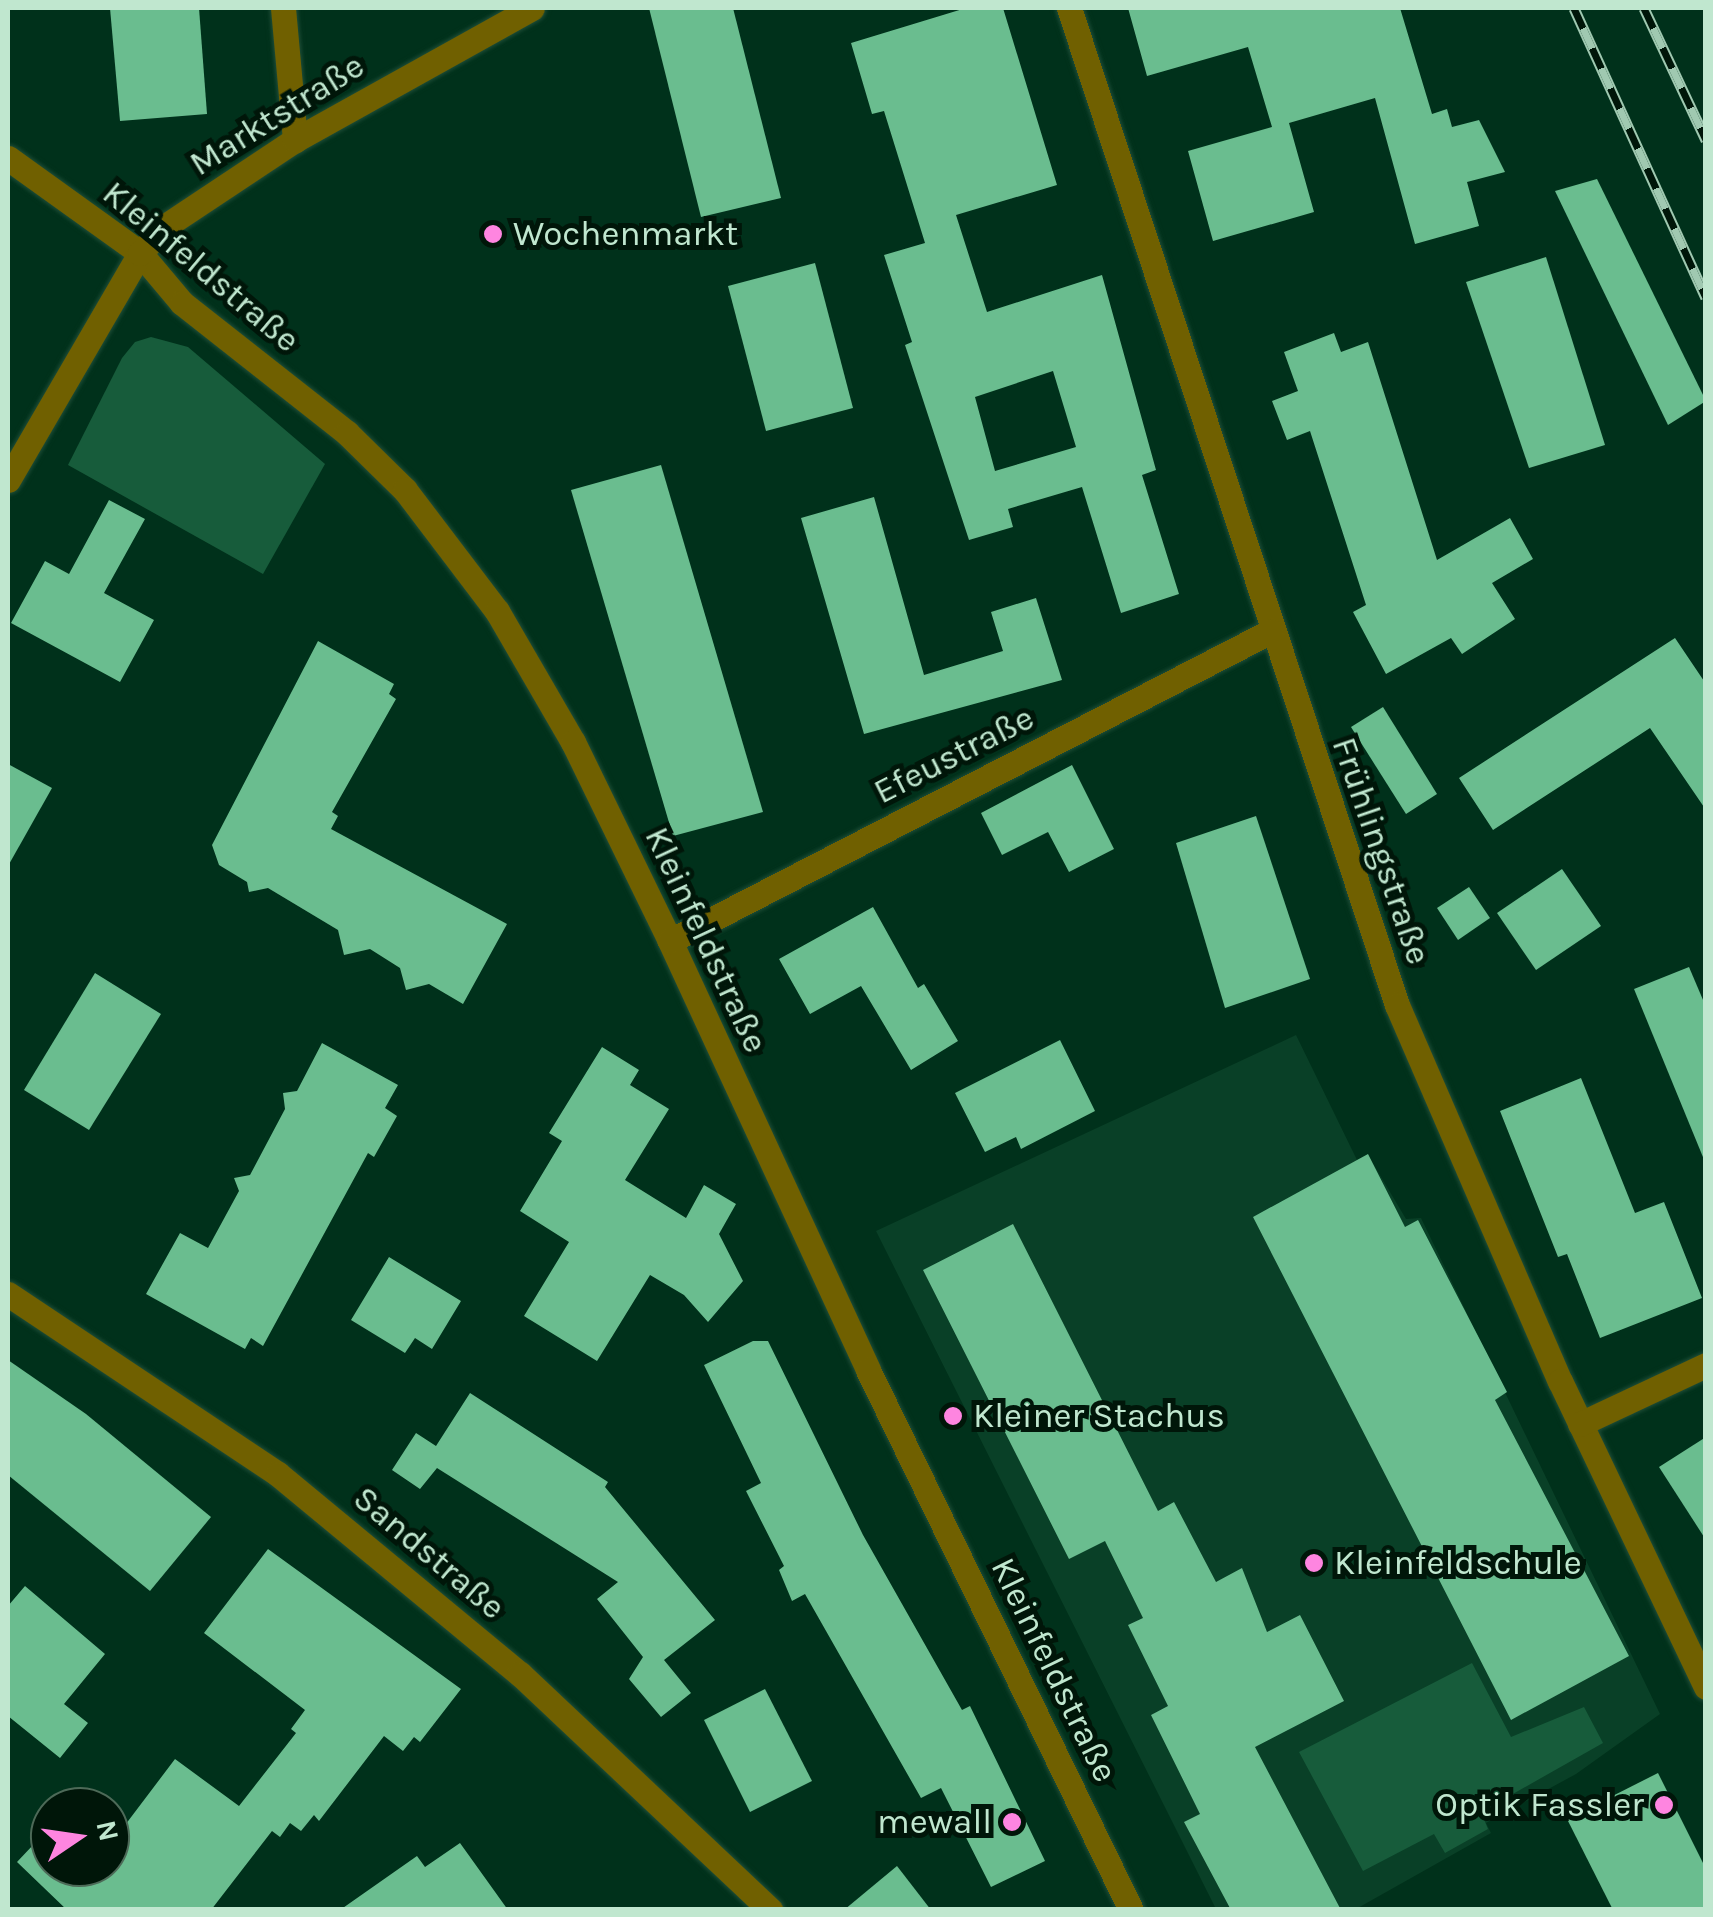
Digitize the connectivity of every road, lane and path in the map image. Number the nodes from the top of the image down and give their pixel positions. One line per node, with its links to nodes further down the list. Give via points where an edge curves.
1 (283, 8): 4 (street)
2 (532, 8): 4 (street, Marktstraße)
3 (1069, 8): 8 (street, Frühlingstraße)
4 (295, 140): 6 (street, Marktstraße, via 164,228)
5 (8, 158): 6 (street, Kleinfeldstraße)
6 (140, 253): 7 (street, Marktstraße); 9 (street, Kleinfeldstraße, via 182,303 347,432 457,554 546,694)
7 (8, 480)
8 (1271, 632): 9 (street, Efeustraße); 12 (street, Frühlingstraße, via 1396,1005)
9 (670, 942): 15 (street, Kleinfeldstraße, via 868,1370)
10 (8, 1294): 14 (street, Sandstraße, via 278,1474 520,1674)
11 (1706, 1365): 12 (street)
12 (1580, 1424): 13 (street, Frühlingstraße)
13 (1706, 1687)
14 (770, 1910)
15 (1131, 1910)

